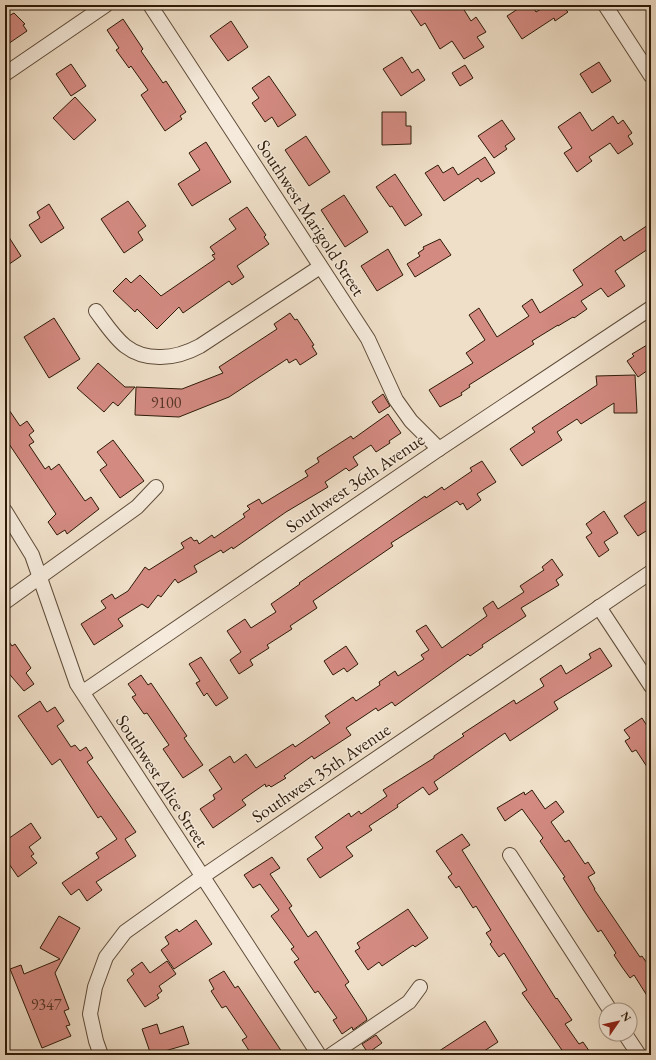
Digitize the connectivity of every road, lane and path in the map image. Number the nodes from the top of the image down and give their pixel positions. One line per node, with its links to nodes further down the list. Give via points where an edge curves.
1 (106, 5): 4 (street)
2 (150, 5): 6 (street, Southwest Marigold Street)
3 (605, 5): 5 (street)
4 (5, 74)
5 (651, 76)
6 (320, 266): 8 (street, via 200,346 179,355 139,355 116,338); 9 (street, Southwest Marigold Street, via 374,350 385,380 396,400 411,421)
7 (651, 308): 9 (street, Southwest 36th Avenue)
8 (96, 311)
9 (439, 449): 17 (street, Southwest 36th Avenue)
10 (156, 486): 13 (street, via 137,507)
11 (5, 512): 13 (street, Southwest Alice Street, via 32,555)
12 (651, 572): 15 (street, Southwest 35th Avenue)
13 (40, 576): 14 (street); 17 (street, Southwest Alice Street, via 70,669)
14 (5, 602)
15 (599, 607): 16 (street); 19 (street, Southwest 35th Avenue)
16 (651, 686)
17 (83, 692): 19 (street, Southwest Alice Street)
18 (510, 855): 21 (street)
19 (202, 876): 23 (street, Southwest 35th Avenue, via 125,932 106,956 95,987 90,1014); 24 (street, Southwest Alice Street)
20 (420, 987): 25 (street, via 409,1002)
21 (605, 1002)
22 (630, 1042): 26 (street)
23 (101, 1055)
24 (319, 1055)
25 (331, 1055)
26 (639, 1055)

